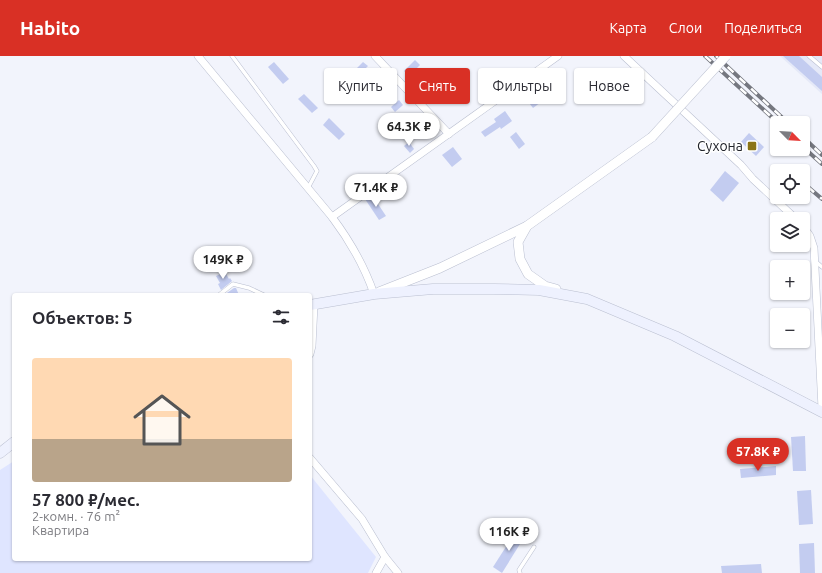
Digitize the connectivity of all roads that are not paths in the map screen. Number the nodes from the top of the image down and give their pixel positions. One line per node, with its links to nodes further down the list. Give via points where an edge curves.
1 (198, 56): 10 (street)
2 (232, 56): 10 (lane, via 317,171)
3 (375, 56): 9 (street)
4 (558, 56): 9 (street)
5 (624, 56): 11 (street)
6 (726, 56): 13 (street, bridge, via 652,137)
7 (809, 56): 8 (lane)
8 (822, 67)
9 (449, 134): 12 (street)
10 (308, 188): 12 (street)
11 (788, 212)
12 (332, 217): 19 (street, via 362,264)
13 (527, 226): 19 (street, via 440,268); 20 (street, via 518,242 520,259 528,274 545,286)
14 (810, 236): 15 (street)
15 (814, 260): 16 (lane); 23 (street)
16 (822, 267)
17 (222, 293): 18 (lane, via 234,284)
18 (260, 293)
19 (374, 294): 20 (main road, via 433,289 494,288 539,290); 21 (main road)
20 (587, 299): 24 (main road, via 675,336)
21 (312, 305): 22 (street)
22 (312, 346)
23 (822, 408)
24 (822, 412)
25 (12, 443): 26 (main road)
26 (0, 452)
27 (312, 460): 29 (street, via 362,519)
28 (534, 547): 30 (lane)
29 (385, 557): 31 (street); 32 (street)
30 (520, 571): 33 (lane)
31 (376, 573)
32 (398, 573)
33 (516, 573)

